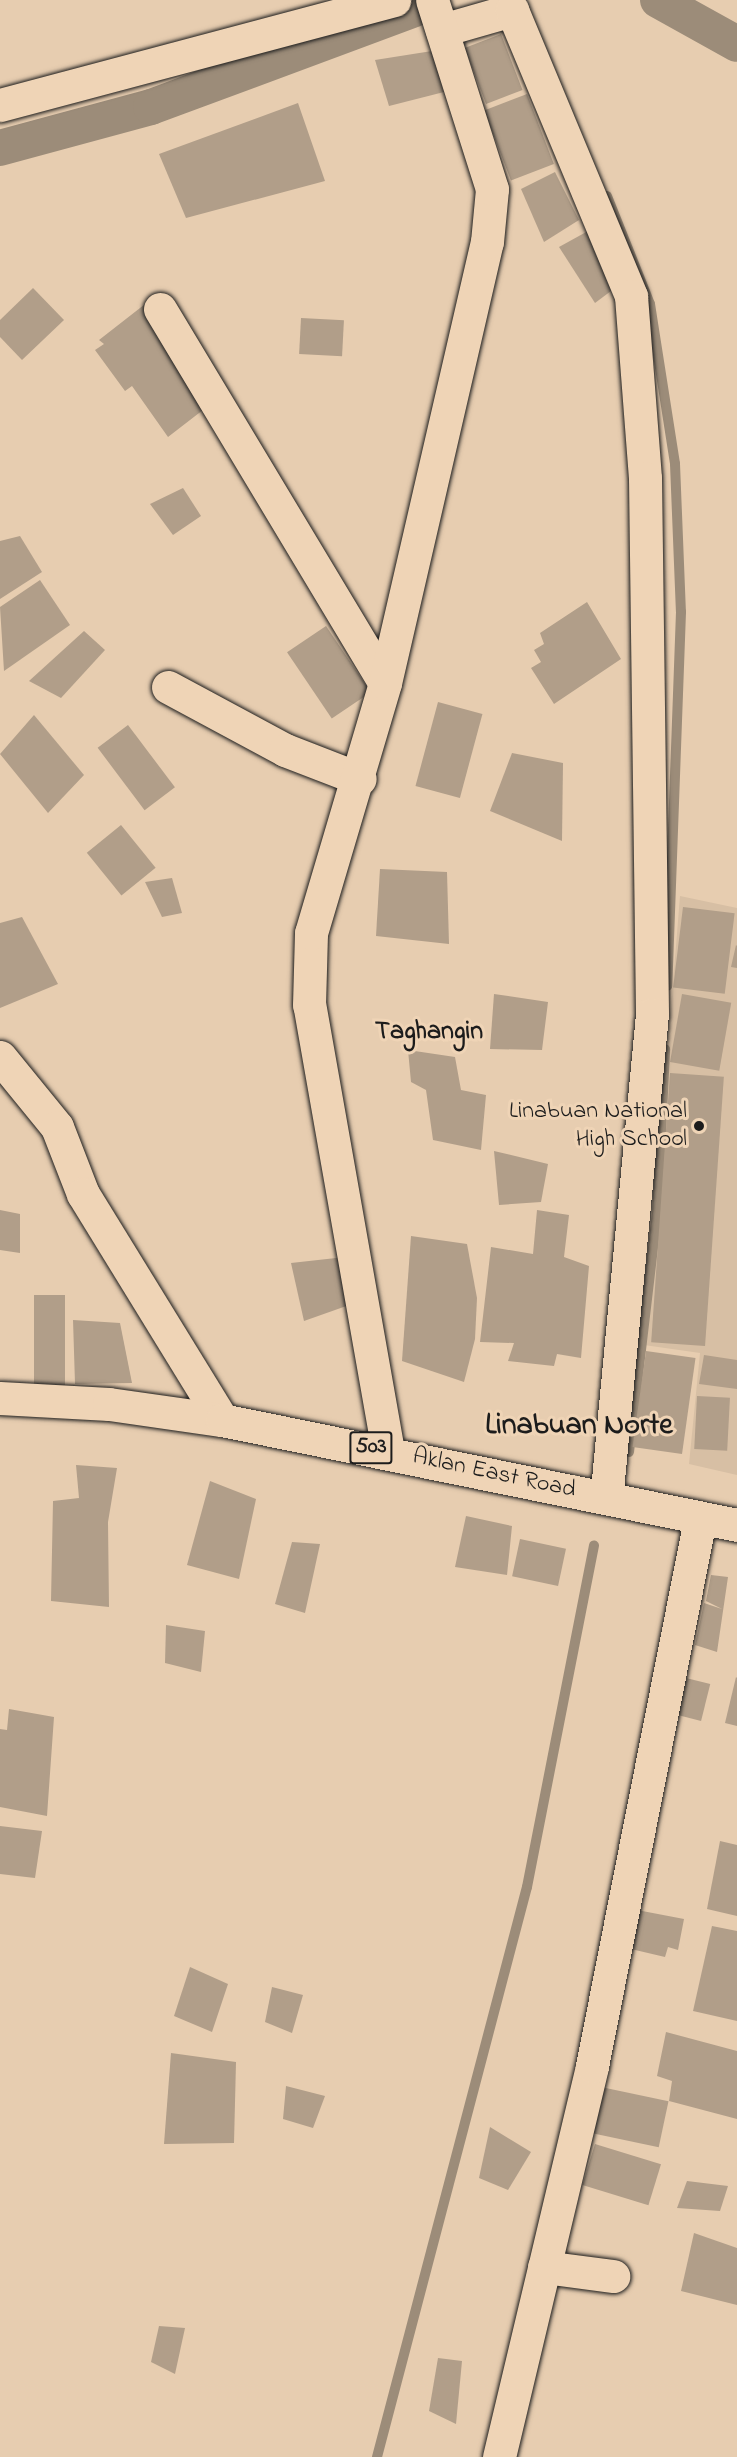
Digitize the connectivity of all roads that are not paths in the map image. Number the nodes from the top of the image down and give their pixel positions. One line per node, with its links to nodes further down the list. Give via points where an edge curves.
1 (394, 0): 3 (street)
2 (437, 15): 5 (street, via 491,199 487,242); 12 (street, via 512,10 631,296 645,478 652,1014)
3 (0, 105)
4 (160, 309): 5 (street)
5 (385, 683): 7 (street)
6 (168, 687): 7 (street, via 285,750)
7 (360, 779): 11 (street, via 311,933 309,1005)
8 (0, 1057): 10 (street, via 57,1127 82,1194)
9 (0, 1398): 10 (street, Aklan East Road / 503, via 110,1404)
10 (222, 1420): 11 (street, Aklan East Road / 503)
11 (388, 1451): 12 (street, Aklan East Road / 503)
12 (606, 1498): 13 (street, Aklan East Road / 503)
13 (700, 1519): 14 (street, Aklan East Road / 503); 15 (street, via 592,2066)
14 (737, 1525)
15 (544, 2267): 16 (street); 17 (street)
16 (613, 2276)
17 (499, 2457)

